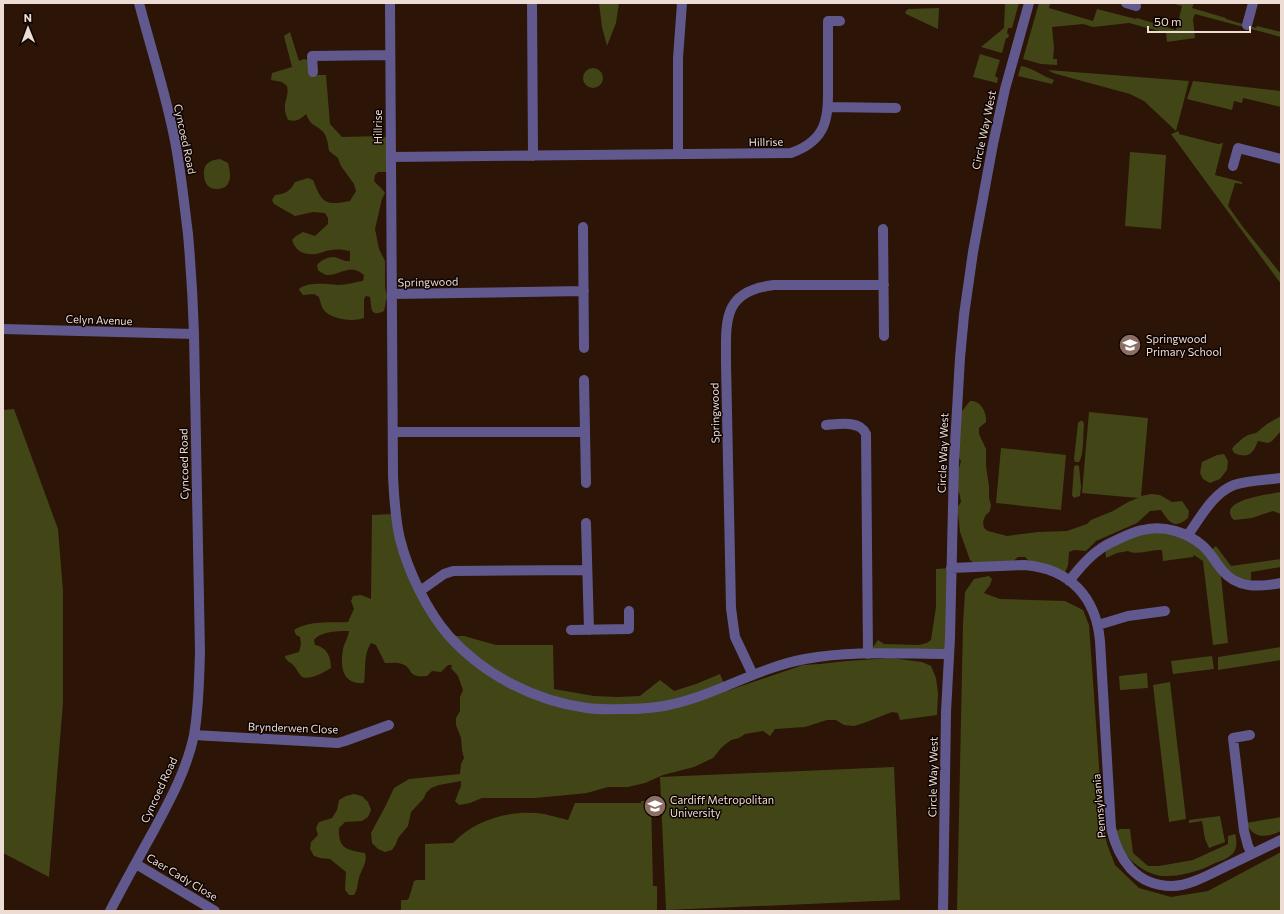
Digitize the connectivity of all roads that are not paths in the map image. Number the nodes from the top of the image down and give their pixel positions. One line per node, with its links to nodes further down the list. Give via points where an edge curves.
1 (139, 3): 24 (street, Cyncoed Road, via 164,94 180,170 191,271)
2 (390, 3): 9 (street, Hillrise)
3 (532, 3): 14 (street)
4 (682, 3): 13 (street, via 678,58)
5 (1029, 3): 35 (street, Circle Way West, via 993,144 964,315 957,402)
6 (1254, 3): 8 (street)
7 (840, 21): 11 (street, Hillrise, via 828,21)
8 (1247, 25)
9 (390, 55): 10 (street, via 312,56); 15 (street, Hillrise)
10 (313, 72)
11 (828, 107): 12 (street); 13 (street, Hillrise, via 822,131 816,139 808,146 791,153)
12 (896, 108)
13 (678, 154): 14 (street, Hillrise)
14 (533, 156): 15 (street, Hillrise)
15 (391, 157): 22 (street, Springwood)
16 (1281, 159): 17 (street, via 1238,148)
17 (1234, 166)
18 (583, 227): 21 (street)
19 (883, 230): 20 (street)
20 (884, 285): 25 (street); 47 (street, Springwood, via 762,286 741,295 729,313 726,363 731,608 736,637)
21 (584, 291): 22 (street, Springwood); 26 (street)
22 (392, 294): 29 (street, Springwood)
23 (3, 329): 24 (street, Celyn Avenue)
24 (194, 334): 49 (street, Cyncoed Road, via 200,652)
25 (884, 336)
26 (584, 348)
27 (584, 380): 30 (street)
28 (826, 425): 45 (street, via 858,425 866,434)
29 (394, 432): 30 (street); 39 (street, Springwood, via 395,514 406,561)
30 (584, 432): 32 (street)
31 (1281, 478): 34 (street, via 1245,482 1223,491)
32 (586, 483)
33 (586, 523): 36 (street)
34 (1188, 535): 37 (street, via 1164,528 1133,533 1099,550); 38 (street, via 1209,551 1222,570 1232,579 1252,586)
35 (951, 568): 37 (street, Pennsylvania, via 1036,566); 46 (street, Circle Way West)
36 (586, 570): 39 (street, via 453,571 444,574); 44 (street)
37 (1069, 581): 42 (street, Pennsylvania, via 1083,593)
38 (1281, 583)
39 (420, 591): 47 (street, Springwood, via 449,636 483,666 526,691 568,705 588,709 664,706)
40 (629, 611): 44 (street, via 629,629)
41 (1165, 611): 42 (street, via 1128,616)
42 (1098, 625): 52 (street, Pennsylvania, via 1111,828 1123,861 1148,881 1172,886 1183,885 1204,877)
43 (571, 630): 44 (street)
44 (589, 630)
45 (868, 654): 46 (street, Springwood); 47 (street, Springwood, via 805,659 772,667)
46 (949, 654): 56 (street, Circle Way West)
47 (753, 675)
48 (389, 726): 49 (street, Brynderwen Close, via 345,742)
49 (194, 735): 53 (street, Cyncoed Road, via 179,780)
50 (1250, 735): 52 (street, via 1232,738 1244,831)
51 (1281, 840): 52 (street, Pennsylvania)
52 (1252, 854)
53 (136, 864): 54 (street, Cyncoed Road); 55 (street, Caer Cady Close)
54 (110, 911)
55 (215, 911)
56 (943, 911)

